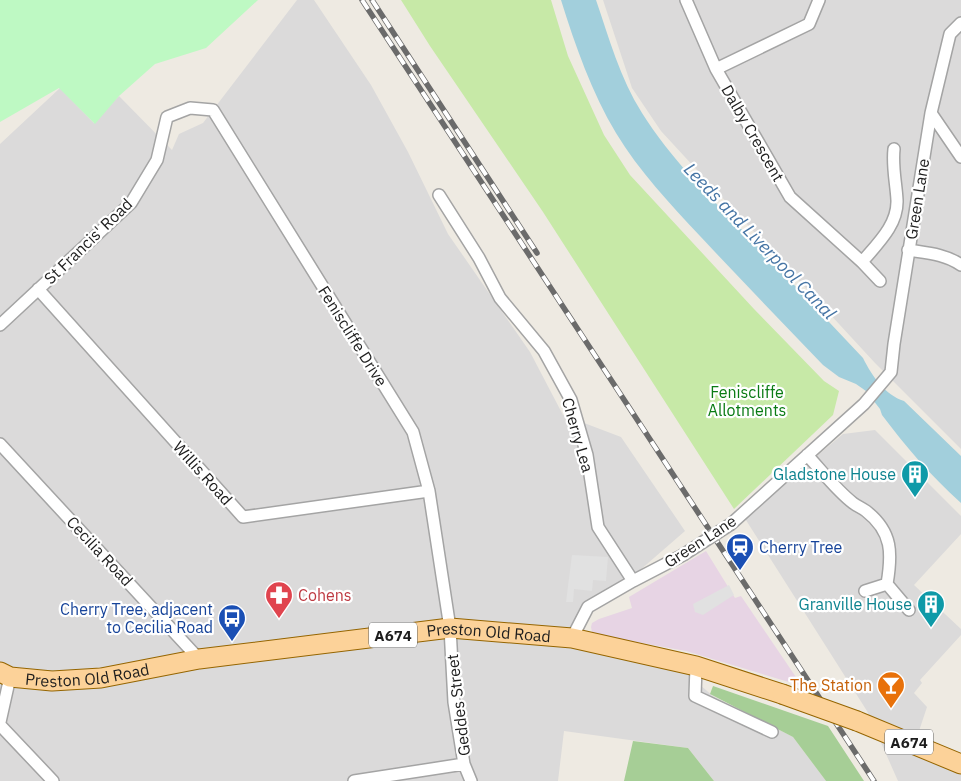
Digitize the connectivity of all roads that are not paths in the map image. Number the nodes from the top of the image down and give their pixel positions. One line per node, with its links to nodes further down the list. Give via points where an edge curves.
1 (686, 0): 4 (street, Dalby Crescent)
2 (819, 0): 4 (street, Dalby Crescent, via 809,24)
3 (961, 23): 5 (street, Green Lane, via 950,34)
4 (716, 69): 11 (street, Dalby Crescent, via 790,197)
5 (931, 113): 8 (street); 10 (street, Green Lane)
6 (168, 117): 14 (street, St Francis' Road, via 157,160 131,203); 18 (street, Feniscliffe Drive, via 190,108 213,110 413,432)
7 (894, 150): 11 (street, via 897,202 890,228)
8 (961, 157)
9 (439, 196): 19 (street, Cherry Lea, via 479,258 500,298 544,351 571,400 587,455 598,527)
10 (908, 250): 12 (street, via 938,255); 17 (street, Green Lane, via 890,372 864,404)
11 (862, 262): 13 (street, Dalby Crescent)
12 (961, 265)
13 (880, 281)
14 (38, 289): 15 (street, St Francis' Road); 18 (street, Willis Road, via 242,517)
15 (0, 325)
16 (0, 444): 25 (street, Cecilia Road)
17 (807, 455): 19 (street, Green Lane, bridge, via 731,524 683,555); 20 (street, via 853,503 876,519 885,532 890,549)
18 (429, 491): 23 (street, Feniscliffe Drive)
19 (633, 581): 24 (street, Green Lane, via 588,608)
20 (887, 584): 21 (street); 22 (street)
21 (865, 591)
22 (909, 610)
23 (450, 628): 24 (main road, Preston Old Road / A674); 25 (main road, Preston Old Road / A674); 30 (street, Geddes Street, via 454,702)
24 (572, 638): 26 (main road, Preston Old Road / A674)
25 (199, 659): 27 (main road, Preston Old Road / A674, via 101,678 52,681)
26 (696, 666): 29 (street, via 695,696); 31 (main road, Preston Old Road / A674, bridge, via 857,721)
27 (5, 674): 28 (street)
28 (0, 723): 32 (street)
29 (772, 732)
30 (464, 764): 33 (street); 34 (street, Geddes Street)
31 (961, 764)
32 (53, 781)
33 (354, 781)
34 (471, 781)

